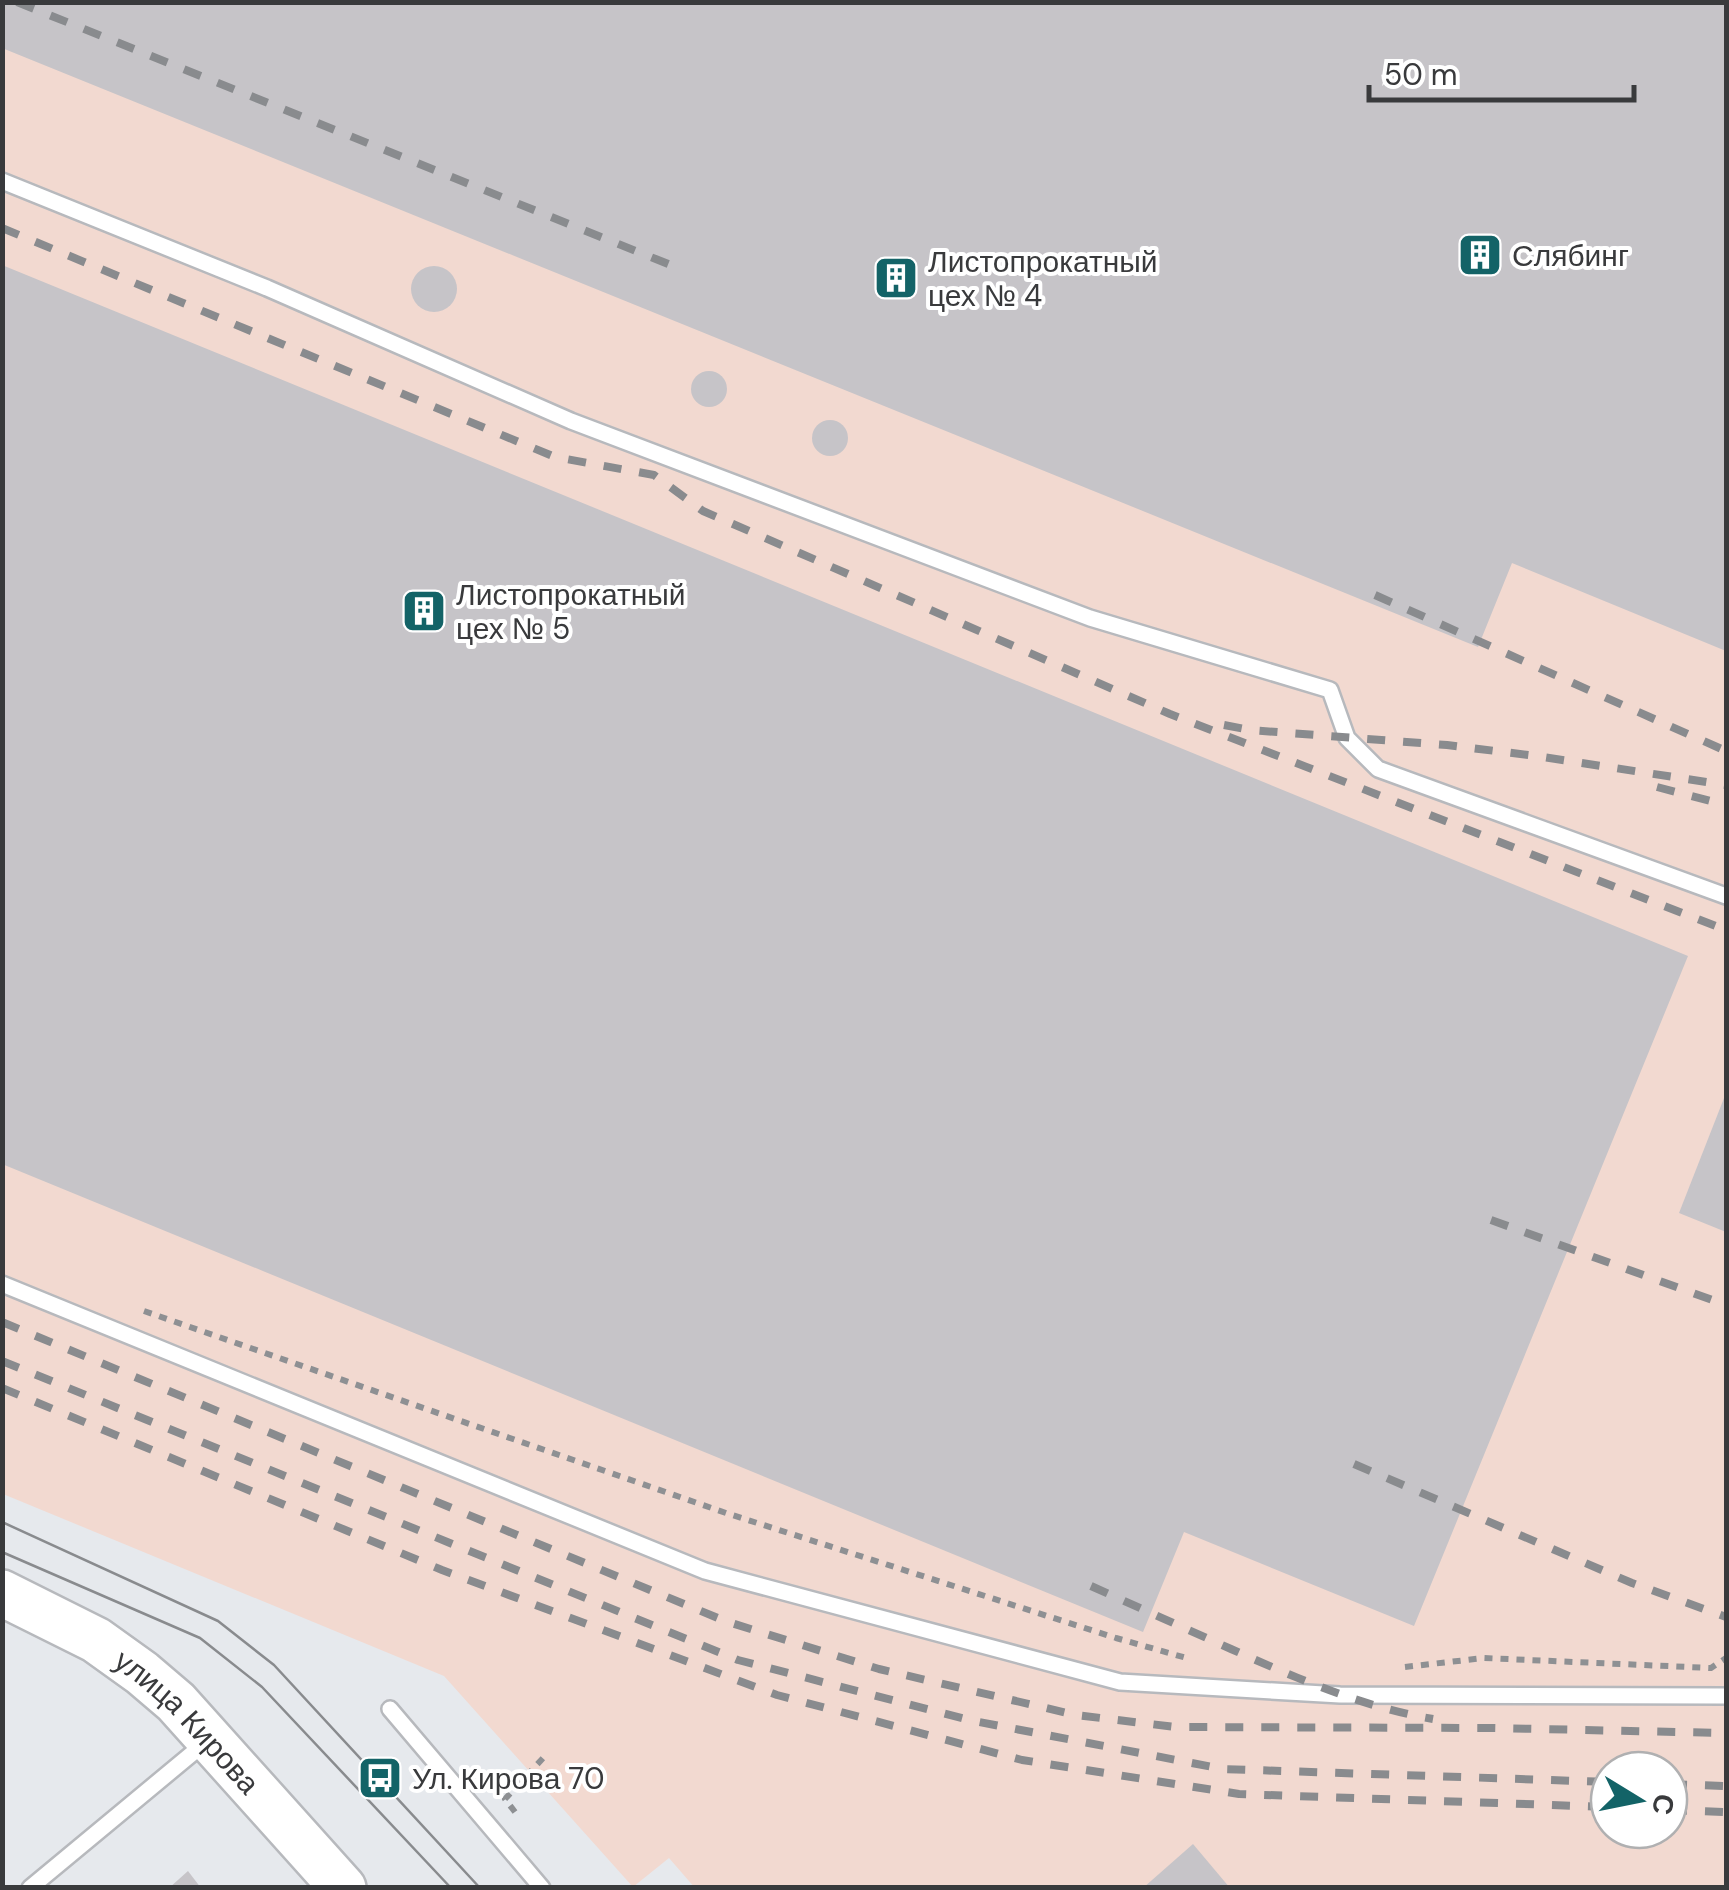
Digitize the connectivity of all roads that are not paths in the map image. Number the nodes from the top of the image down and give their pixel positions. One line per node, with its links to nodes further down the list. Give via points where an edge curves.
1 (2, 181): 2 (lane, via 590,428 1090,618 1330,690 1347,738 1378,768)
2 (1726, 896)
3 (2, 1284): 5 (lane, via 705,1571 1120,1682 1340,1695)
4 (2, 1593): 7 (main road, улица Кирова, via 96,1640 165,1693)
5 (1726, 1696)
6 (390, 1709): 10 (lane)
7 (209, 1739): 8 (lane); 9 (main road, улица Кирова)
8 (35, 1886)
9 (344, 1888)
10 (542, 1888)

